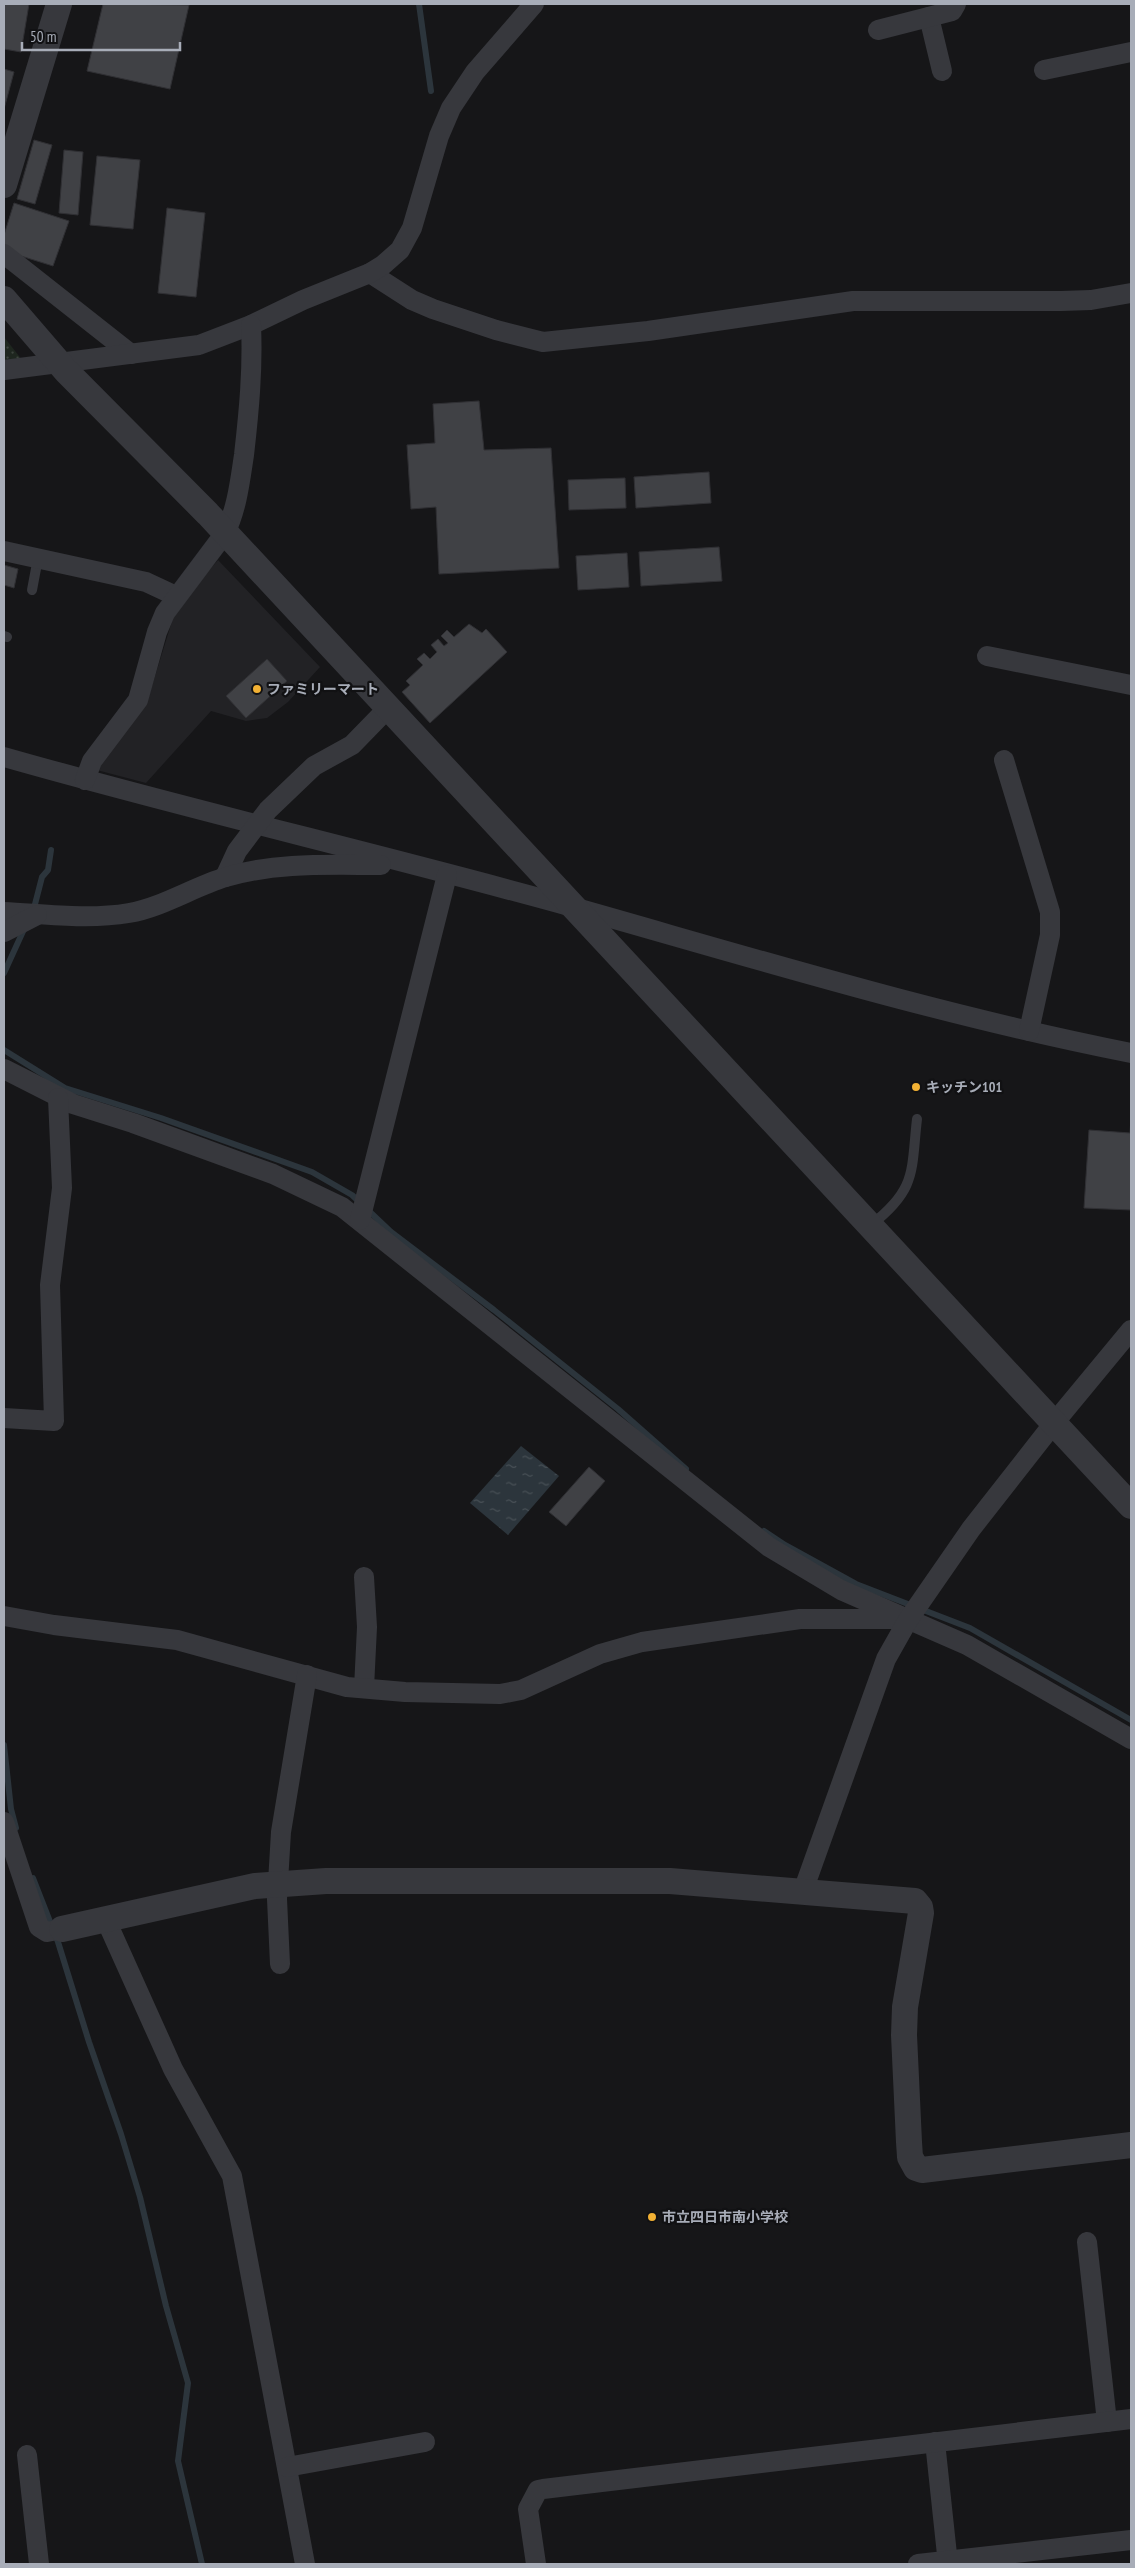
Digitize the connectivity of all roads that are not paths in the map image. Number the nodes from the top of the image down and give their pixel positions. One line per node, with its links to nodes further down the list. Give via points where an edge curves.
1 (59, 4): 9 (street)
2 (534, 4): 11 (street, via 475,72 451,108 438,136 406,242 392,258)
3 (956, 4): 4 (street, via 952,11)
4 (930, 17): 5 (street); 8 (street)
5 (878, 30)
6 (1131, 52): 7 (street)
7 (1044, 70)
8 (942, 71)
9 (4, 186)
10 (4, 254): 15 (street)
11 (370, 273): 12 (street, via 412,300 433,309 543,342 638,332 852,300 1076,301); 14 (street)
12 (1131, 293)
13 (4, 299): 16 (street)
14 (251, 325): 15 (street, via 198,345); 18 (street, via 250,407 240,481 232,519)
15 (131, 354): 16 (street)
16 (59, 363): 17 (street); 18 (street)
17 (4, 370)
18 (225, 533): 22 (street); 25 (street)
19 (4, 550): 20 (street)
20 (38, 558): 21 (lane); 22 (street, via 146,582)
21 (32, 590)
22 (176, 596): 28 (street, via 160,623 138,700 92,761)
23 (987, 656): 24 (street)
24 (1131, 685)
25 (388, 708): 29 (street, via 352,745 314,766); 33 (street)
26 (4, 757): 28 (street)
27 (1004, 760): 37 (street, via 1050,912 1050,935)
28 (84, 780): 29 (street)
29 (255, 824): 30 (street); 32 (street)
30 (414, 866): 31 (street); 32 (street, via 292,866)
31 (447, 875): 33 (street); 42 (street)
32 (225, 877): 35 (street, via 132,912 105,916)
33 (574, 908): 37 (street, via 716,949); 43 (street)
34 (4, 912): 35 (street)
35 (39, 914): 36 (street)
36 (4, 932)
37 (1029, 1031): 38 (street)
38 (1131, 1052)
39 (4, 1069): 40 (street)
40 (58, 1098): 42 (street, via 288,1179); 45 (street, via 62,1188 50,1285 54,1421)
41 (917, 1119): 43 (lane, via 911,1176 906,1189 896,1204)
42 (360, 1220): 50 (street, via 769,1547 842,1590)
43 (870, 1226): 46 (street)
44 (1131, 1330): 46 (street)
45 (4, 1418)
46 (1054, 1423): 47 (street); 50 (street, via 971,1529)
47 (1131, 1506)
48 (364, 1577): 52 (street, via 368,1627)
49 (4, 1616): 51 (street, via 177,1640)
50 (908, 1619): 52 (street, via 790,1620 642,1642 607,1652 510,1693 405,1692); 53 (street, via 967,1645); 56 (street, via 886,1659)
51 (307, 1676): 52 (street); 55 (street, via 289,1775)
52 (364, 1688)
53 (1131, 1739)
54 (4, 1822): 58 (street, via 39,1928 47,1932)
55 (278, 1883): 56 (street, via 670,1881); 57 (street); 59 (street)
56 (802, 1891): 60 (street, via 914,1902 920,1907 905,2006 904,2035 910,2156 916,2168 922,2170)
57 (106, 1920): 58 (street); 67 (street, via 174,2069 232,2176)
58 (62, 1929)
59 (280, 1964)
60 (1131, 2145)
61 (1087, 2242): 63 (street)
62 (1131, 2419): 63 (street)
63 (1108, 2422): 65 (street)
64 (425, 2442): 67 (street)
65 (935, 2442): 69 (street); 72 (street, via 538,2490 528,2509)
66 (27, 2456): 70 (street)
67 (286, 2467): 71 (street)
68 (1131, 2540): 69 (street)
69 (948, 2563): 73 (street)
70 (39, 2564)
71 (305, 2564)
72 (536, 2564)
73 (918, 2564)

